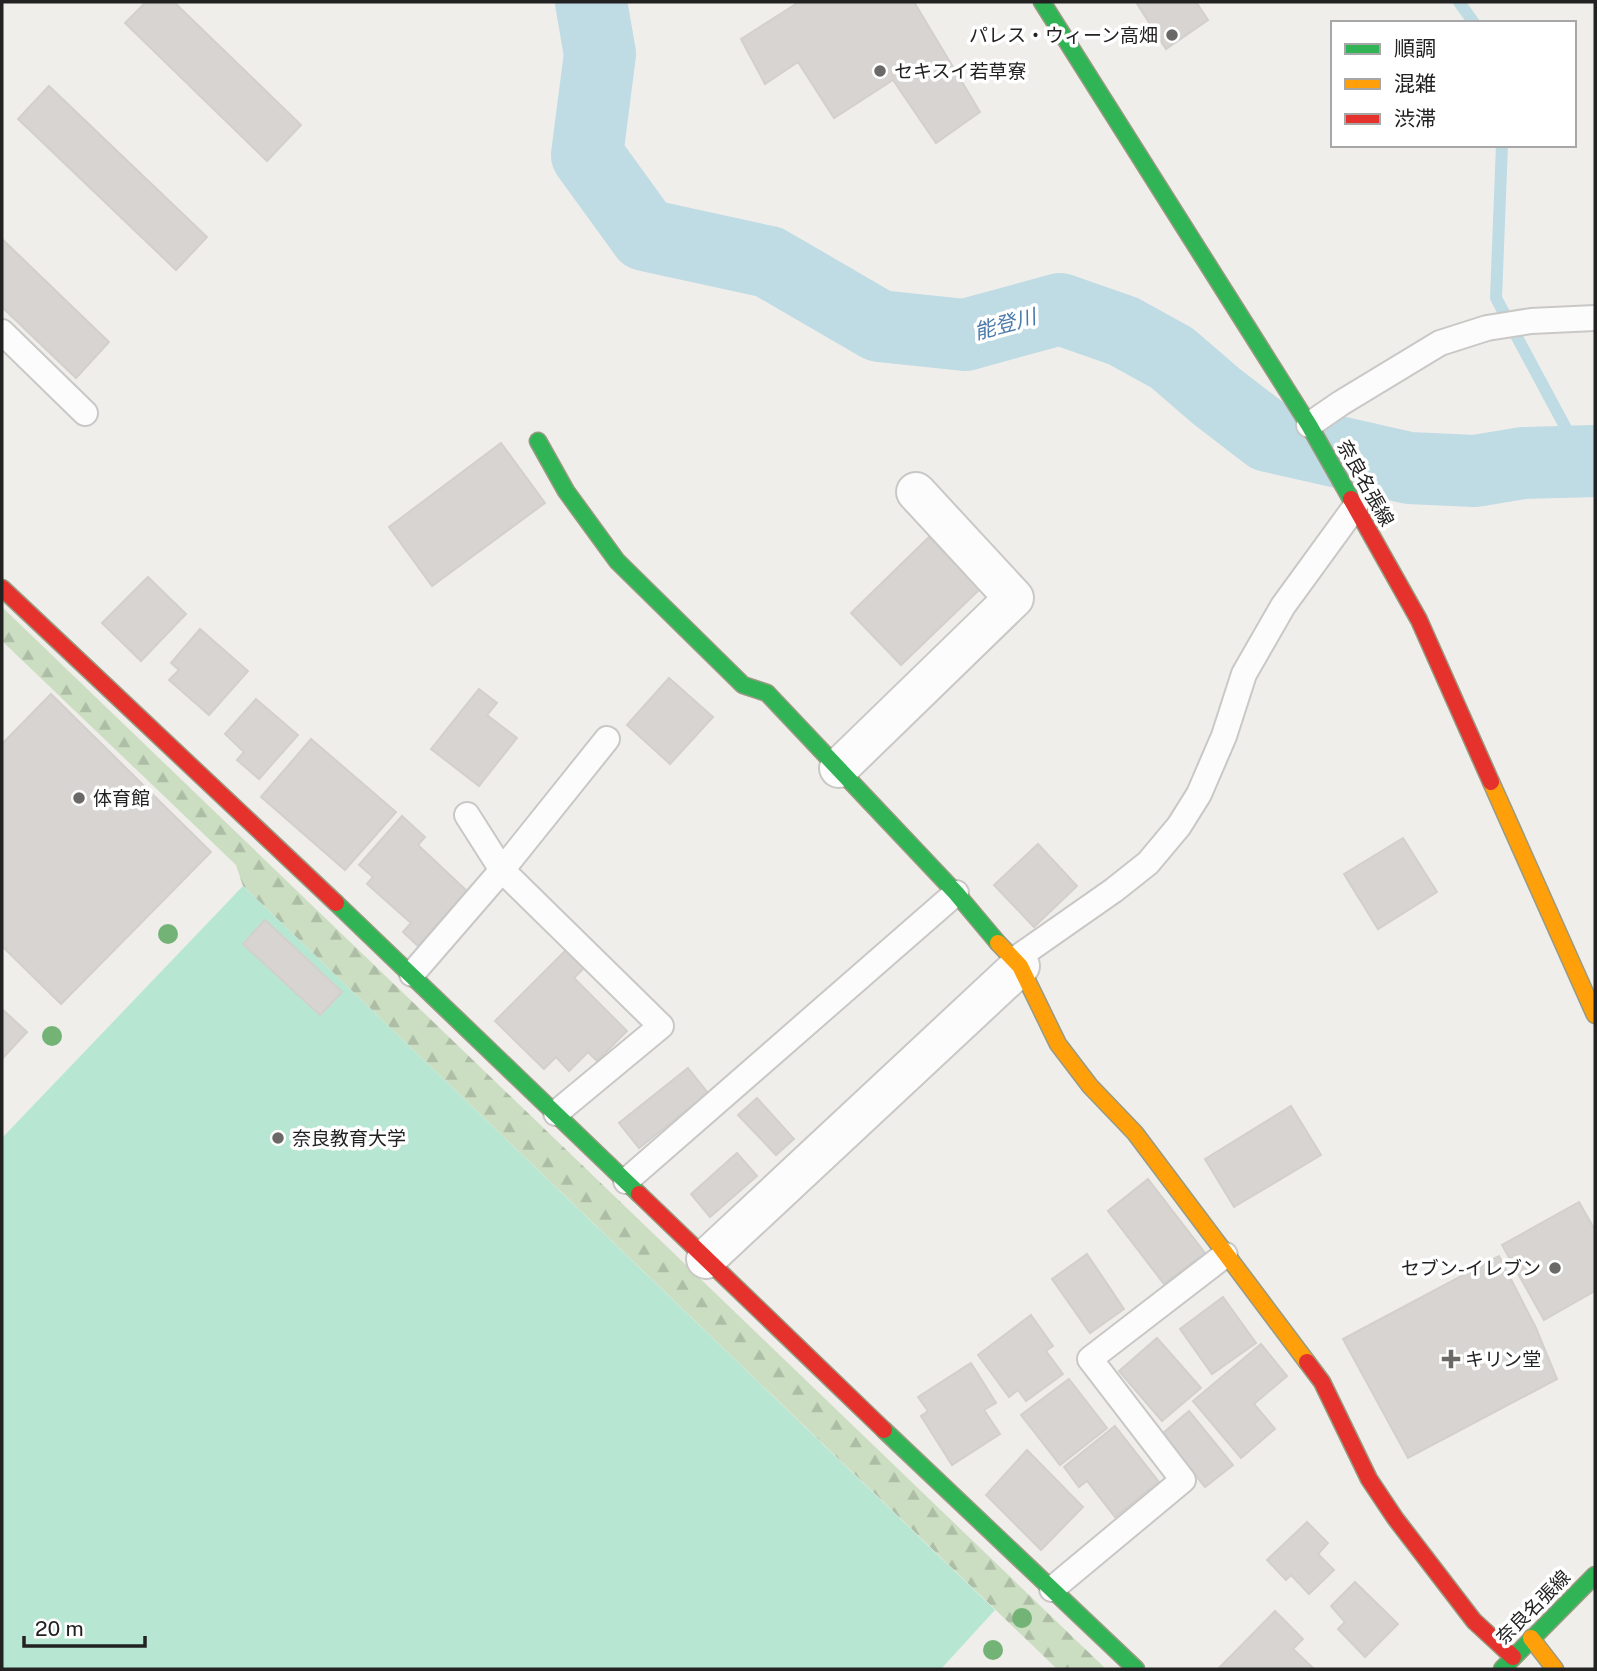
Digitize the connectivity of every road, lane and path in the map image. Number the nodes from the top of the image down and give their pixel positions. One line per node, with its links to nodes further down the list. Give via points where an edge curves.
1 (1042, 2): 5 (street, 奈良名張線)
2 (1595, 318): 5 (lane, via 1487,328 1440,343)
3 (2, 332): 4 (lane)
4 (85, 412)
5 (1309, 425): 8 (street, 奈良名張線)
6 (538, 441): 11 (street, via 566,491 617,561 743,685 767,693)
7 (916, 492): 11 (street, via 1014,598)
8 (1350, 498): 15 (lane, via 1244,674 1219,748 1179,826 1148,863); 17 (street, 奈良名張線, via 1419,620)
9 (2, 588): 16 (street)
10 (607, 739): 13 (lane)
11 (839, 768): 14 (street)
12 (467, 815): 13 (lane)
13 (502, 870): 16 (lane); 18 (lane, via 662,1026)
14 (956, 893): 15 (street); 19 (lane)
15 (1017, 963): 20 (street, via 1058,1044 1135,1133); 21 (street)
16 (412, 974): 18 (street)
17 (1595, 1015)
18 (556, 1113): 19 (street)
19 (626, 1181): 21 (street)
20 (1225, 1255): 23 (lane, via 1090,1359 1183,1480); 25 (street, via 1322,1382 1369,1479 1395,1518)
21 (706, 1259): 23 (street)
22 (1595, 1575): 24 (street, 奈良名張線)
23 (1052, 1588): 26 (street)
24 (1531, 1638): 25 (street, 奈良名張線); 27 (street)
25 (1507, 1663)
26 (1136, 1669)
27 (1555, 1669)

